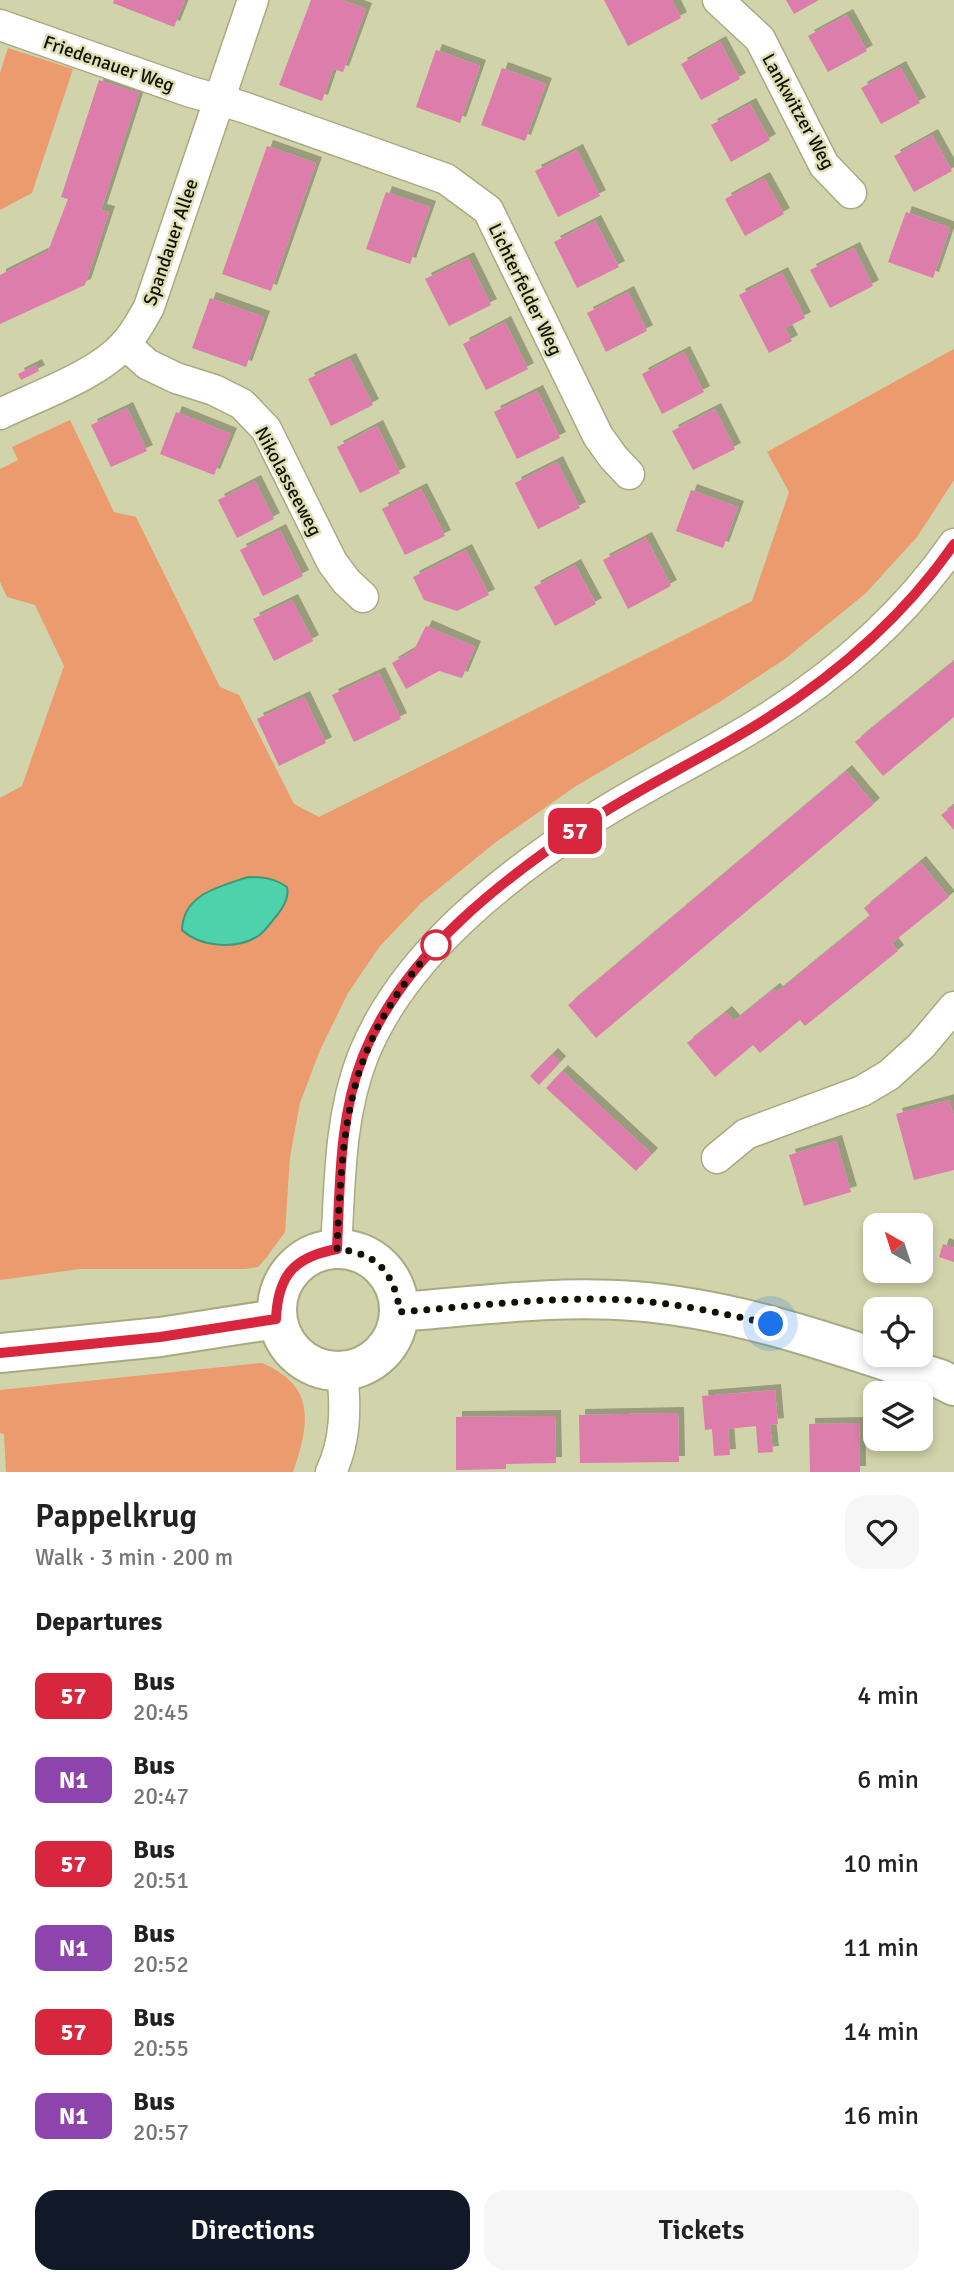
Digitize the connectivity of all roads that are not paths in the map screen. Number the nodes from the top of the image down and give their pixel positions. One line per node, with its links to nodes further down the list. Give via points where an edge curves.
1 (253, 0): 4 (street, Spandauer Allee)
2 (718, 0): 5 (street, Lankwitzer Weg, via 761,39 824,165)
3 (0, 25): 4 (street, Friedenauer Weg)
4 (218, 100): 6 (street, Spandauer Allee, via 149,307); 8 (street, Lichterfelder Weg, via 446,179 488,210 598,436)
5 (851, 193)
6 (125, 344): 7 (street, Spandauer Allee, via 89,371); 10 (street, Nikolasseeweg, via 147,364 176,379 242,404 266,429 332,562)
7 (0, 414)
8 (629, 474)
9 (954, 544): 13 (street, via 903,608 833,671 767,719 597,816 550,849 446,934 418,965 378,1025 354,1084 343,1143)
10 (363, 597)
11 (954, 1007): 12 (street, via 889,1075 862,1091 746,1134)
12 (717, 1158)
13 (337, 1249): 14 (main road, via 373,1259 397,1292); 15 (main road, via 315,1253 297,1264 284,1279)
14 (400, 1312): 17 (main road, via 388,1346 376,1359); 18 (main road, via 572,1299 699,1308 771,1324)
15 (276, 1319): 16 (main road, via 138,1340); 17 (main road, via 292,1352 324,1371)
16 (0, 1353)
17 (342, 1372): 19 (street, via 344,1425)
18 (954, 1386)
19 (331, 1472)

